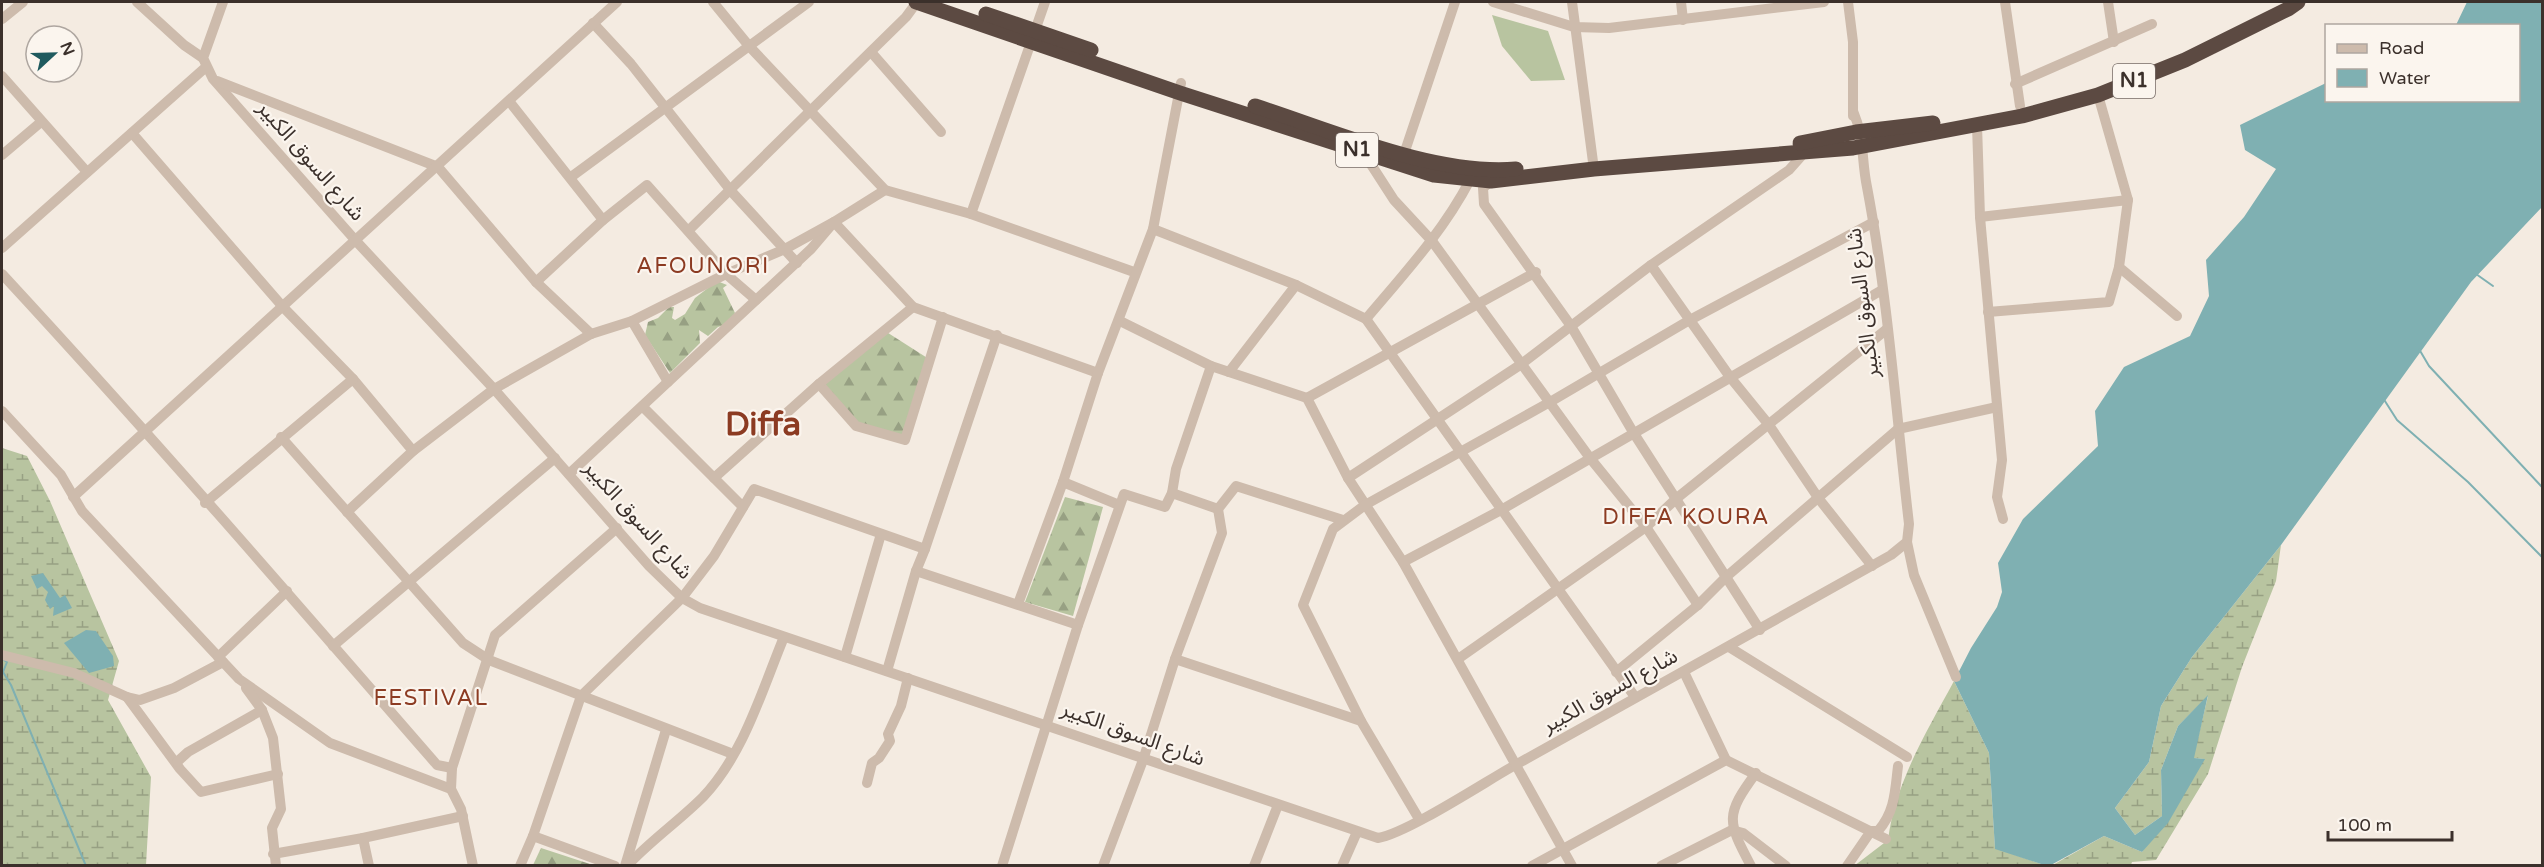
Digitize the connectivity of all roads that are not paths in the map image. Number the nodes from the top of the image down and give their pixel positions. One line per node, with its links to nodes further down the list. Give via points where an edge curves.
1 (23, 2): 20 (street)
2 (137, 2): 29 (street)
3 (223, 2): 29 (street)
4 (617, 2): 22 (street)
5 (713, 2): 27 (street)
6 (809, 2): 27 (street)
7 (917, 2): 25 (highway, N1); 28 (street)
8 (942, 2): 25 (highway, N1)
9 (1045, 2): 25 (street)
10 (1455, 2): 46 (street)
11 (1493, 2): 24 (street)
12 (1572, 2): 24 (street)
13 (1681, 2): 21 (street)
14 (1824, 2): 21 (street)
15 (1848, 2): 43 (street, شارع السوق الكبير)
16 (2005, 2): 32 (street)
17 (2108, 2): 26 (street)
18 (2292, 2): 36 (highway, N1, via 2112,81)
19 (2298, 2): 34 (highway, N1, via 2185,60)
20 (2, 19)
21 (1683, 20): 24 (street, via 1609,28)
22 (593, 23): 35 (street); 37 (street)
23 (2152, 24): 26 (street)
24 (1574, 27): 48 (street)
25 (1033, 36): 33 (highway, N1); 57 (street)
26 (2114, 42): 32 (street)
27 (749, 46): 37 (street); 38 (street)
28 (871, 52): 38 (street); 41 (street)
29 (205, 62): 31 (street, شارع السوق الكبير); 42 (street)
30 (2, 76): 39 (street)
31 (213, 79): 49 (street); 64 (street, شارع السوق الكبير)
32 (2015, 84): 36 (street)
33 (1180, 88): 44 (highway, N1); 46 (highway, N1); 62 (street)
34 (2098, 95): 40 (highway, N1); 56 (street)
35 (509, 101): 49 (street); 51 (street)
36 (2020, 106): 43 (highway, N1)
37 (666, 108): 51 (street); 55 (street)
38 (810, 109): 54 (street); 55 (street)
39 (41, 122): 47 (street); 50 (street)
40 (1977, 125): 43 (highway, N1); 58 (street)
41 (940, 132)
42 (132, 133): 50 (street); 80 (street)
43 (1857, 140): 45 (highway, N1); 48 (highway, N1); 61 (street, شارع السوق الكبير)
44 (1363, 152): 52 (highway, N1, via 1434,175); 65 (street, via 1394,200)
45 (1805, 152): 53 (highway, N1); 69 (street, via 1789,170)
46 (1404, 154): 48 (highway, N1, via 1475,170)
47 (2, 155)
48 (1593, 162)
49 (438, 167): 64 (street); 75 (street)
50 (87, 172): 66 (street)
51 (571, 177): 59 (street)
52 (1470, 180): 53 (highway, N1); 65 (street)
53 (1491, 181): 72 (street, via 1483,188 1484,204)
54 (885, 190): 57 (street); 60 (street)
55 (731, 191): 63 (street); 67 (street)
56 (2128, 200): 58 (street); 70 (street)
57 (971, 214): 71 (street)
58 (1980, 217): 82 (street)
59 (603, 220): 63 (street, via 647,185); 75 (street)
60 (834, 222): 67 (street); 68 (street); 81 (street)
61 (1874, 222): 77 (street, شارع السوق الكبير); 88 (street)
62 (1153, 229): 71 (street); 76 (street)
63 (689, 230): 74 (street)
64 (356, 241): 80 (street); 103 (street, شارع السوق الكبير)
65 (1432, 241): 79 (street); 85 (street)
66 (2, 248)
67 (785, 249): 68 (street); 74 (street)
68 (796, 263): 78 (street)
69 (1651, 265): 88 (street); 89 (street)
70 (2119, 267): 82 (street, via 2109,302); 83 (street)
71 (1134, 272): 87 (street)
72 (1536, 272): 79 (street); 89 (street)
73 (2, 274): 112 (street)
74 (726, 274): 78 (street); 86 (street)
75 (537, 282): 91 (street)
76 (1296, 285): 85 (street); 96 (street)
77 (1882, 290): 90 (street, شارع السوق الكبير); 99 (street)
78 (756, 300): 101 (street)
79 (1475, 304): 93 (street); 94 (street)
80 (283, 307): 100 (street); 112 (street)
81 (913, 307): 84 (street); 102 (street)
82 (1988, 312): 107 (street)
83 (2177, 316)
84 (943, 317): 92 (street); 102 (street, via 904,440 856,426)
85 (1366, 320): 93 (street)
86 (632, 321): 91 (street); 101 (street)
87 (1120, 321): 95 (street); 98 (street)
88 (1688, 321): 97 (street); 99 (street)
89 (1571, 326): 94 (street); 97 (street)
90 (1887, 329): 110 (street); 111 (street, شارع السوق الكبير)
91 (591, 334): 103 (street)
92 (997, 335): 98 (street); 140 (street)
93 (1389, 352): 104 (street); 109 (street)
94 (1521, 364): 105 (street); 109 (street)
95 (1211, 366): 96 (street); 123 (street, via 1176,469)
96 (1229, 372): 104 (street)
97 (1600, 372): 105 (street); 113 (street)
98 (1098, 373): 122 (street)
99 (1730, 377): 110 (street); 113 (street)
100 (353, 379): 114 (street); 115 (street)
101 (668, 382): 106 (street)
102 (819, 384): 120 (street)
103 (494, 389): 115 (street); 117 (street, شارع السوق الكبير)
104 (1307, 398): 121 (street)
105 (1550, 402): 116 (street); 118 (street)
106 (643, 407): 119 (street); 120 (street)
107 (1997, 407): 111 (street); 134 (street, via 2002,459 1997,497)
108 (2, 411): 124 (street, via 61,475)
109 (1439, 420): 116 (street); 121 (street)
110 (1769, 425): 125 (street); 126 (street)
111 (1898, 429): 126 (street); 139 (street, شارع السوق الكبير, via 1909,524)
112 (147, 431): 124 (street); 127 (street)
113 (1633, 432): 118 (street); 125 (street)
114 (280, 437): 127 (street); 133 (street)
115 (413, 451): 133 (street)
116 (1460, 453): 129 (street); 132 (street)
117 (555, 458): 119 (street, شارع السوق الكبير); 145 (street)
118 (1590, 458): 132 (street); 136 (street)
119 (569, 474): 137 (street, شارع السوق الكبير)
120 (714, 478): 130 (street)
121 (1348, 478): 129 (street)
122 (1063, 482): 128 (street); 149 (street)
123 (1172, 493): 128 (street, via 1165,507 1124,494); 131 (street)
124 (73, 497): 158 (street)
125 (1677, 498): 136 (street); 144 (street)
126 (1819, 499): 142 (street); 144 (street)
127 (205, 503): 147 (street)
128 (1119, 505): 151 (street)
129 (1365, 505): 135 (street); 141 (street)
130 (743, 507): 138 (street, via 754,489); 148 (street, via 714,556)
131 (1218, 509): 135 (street, via 1236,486); 159 (street, via 1222,533)
132 (1501, 510): 141 (street); 146 (street)
133 (348, 512): 145 (street)
134 (2003, 519)
135 (1343, 520): 172 (street, via 1332,529 1303,606)
136 (1646, 527): 146 (street); 150 (street)
137 (617, 528): 148 (street, شارع السوق الكبير); 161 (street, via 495,635)
138 (881, 534): 140 (street); 157 (street)
139 (1907, 542): 142 (street, شارع السوق الكبير); 165 (street, via 1914,575)
140 (925, 549): 143 (street)
141 (1403, 562): 160 (street)
142 (1872, 566): 152 (street, شارع السوق الكبير)
143 (916, 571): 149 (street); 162 (street)
144 (1726, 577): 150 (street); 152 (street)
145 (411, 581): 154 (street); 161 (street, via 463,642)
146 (1560, 590): 160 (street); 163 (street)
147 (286, 591): 154 (street); 158 (street)
148 (682, 598): 153 (street, شارع السوق الكبير, via 700,608); 168 (street)
149 (1018, 604): 151 (street)
150 (1698, 605): 163 (street)
151 (1078, 625): 173 (street)
152 (1760, 630): 155 (street, شارع السوق الكبير)
153 (784, 636): 157 (street, شارع السوق الكبير); 175 (street)
154 (333, 646): 182 (street, via 437,765)
155 (1729, 647): 164 (street, شارع السوق الكبير); 176 (street)
156 (2, 655): 169 (street, via 74,673)
157 (845, 657): 162 (street, شارع السوق الكبير)
158 (221, 659): 167 (street); 169 (street, via 174,688 140,700)
159 (1175, 659): 172 (street); 177 (street)
160 (1458, 659): 180 (street)
161 (489, 660): 168 (street); 182 (street)
162 (887, 671): 166 (street, شارع السوق الكبير)
163 (1616, 672): 170 (street)
164 (1684, 672): 170 (street, شارع السوق الكبير); 178 (street)
165 (1956, 676)
166 (908, 678): 173 (street, شارع السوق الكبير); 185 (street, via 902,706 888,734 890,741 872,763)
167 (241, 681): 171 (street); 186 (street, via 330,743)
168 (581, 696): 174 (street); 193 (street)
169 (127, 697): 179 (street)
170 (1635, 697): 180 (street, شارع السوق الكبير)
171 (262, 710): 179 (street); 184 (street, via 273,738)
172 (1360, 721): 189 (street)
173 (1047, 724): 177 (street, شارع السوق الكبير); 204 (street)
174 (666, 730): 175 (street); 203 (street)
175 (733, 754): 203 (street, via 704,796)
176 (1907, 757)
177 (1143, 760): 187 (street, شارع السوق الكبير); 205 (street)
178 (1726, 760): 183 (street); 196 (street)
179 (177, 762): 184 (street, via 201,792)
180 (1516, 765): 189 (street, شارع السوق الكبير); 196 (street)
181 (1898, 766): 191 (street, via 1887,820 1878,831)
182 (452, 768): 186 (street)
183 (1756, 773): 190 (street, via 1737,800); 191 (street)
184 (278, 774): 197 (street, via 280,809 272,828)
185 (867, 783)
186 (451, 789): 188 (street)
187 (1278, 805): 192 (street, شارع السوق الكبير); 206 (street)
188 (463, 816): 194 (street); 200 (street)
189 (1419, 819): 192 (street, شارع السوق الكبير, via 1382,837)
190 (1732, 830): 198 (street); 210 (street); 211 (street, via 1743,833)
191 (1871, 831): 195 (street); 212 (street)
192 (1357, 832): 207 (street)
193 (533, 836): 201 (street); 202 (street)
194 (363, 838): 197 (street); 199 (street)
195 (1886, 839)
196 (1562, 849): 208 (street); 209 (street)
197 (274, 860)
198 (1669, 864)
199 (369, 866)
200 (473, 866)
201 (520, 866)
202 (615, 866)
203 (626, 866)
204 (1002, 866)
205 (1103, 866)
206 (1254, 866)
207 (1342, 866)
208 (1532, 866)
209 (1572, 866)
210 (1751, 866)
211 (1786, 866)
212 (1847, 866)

